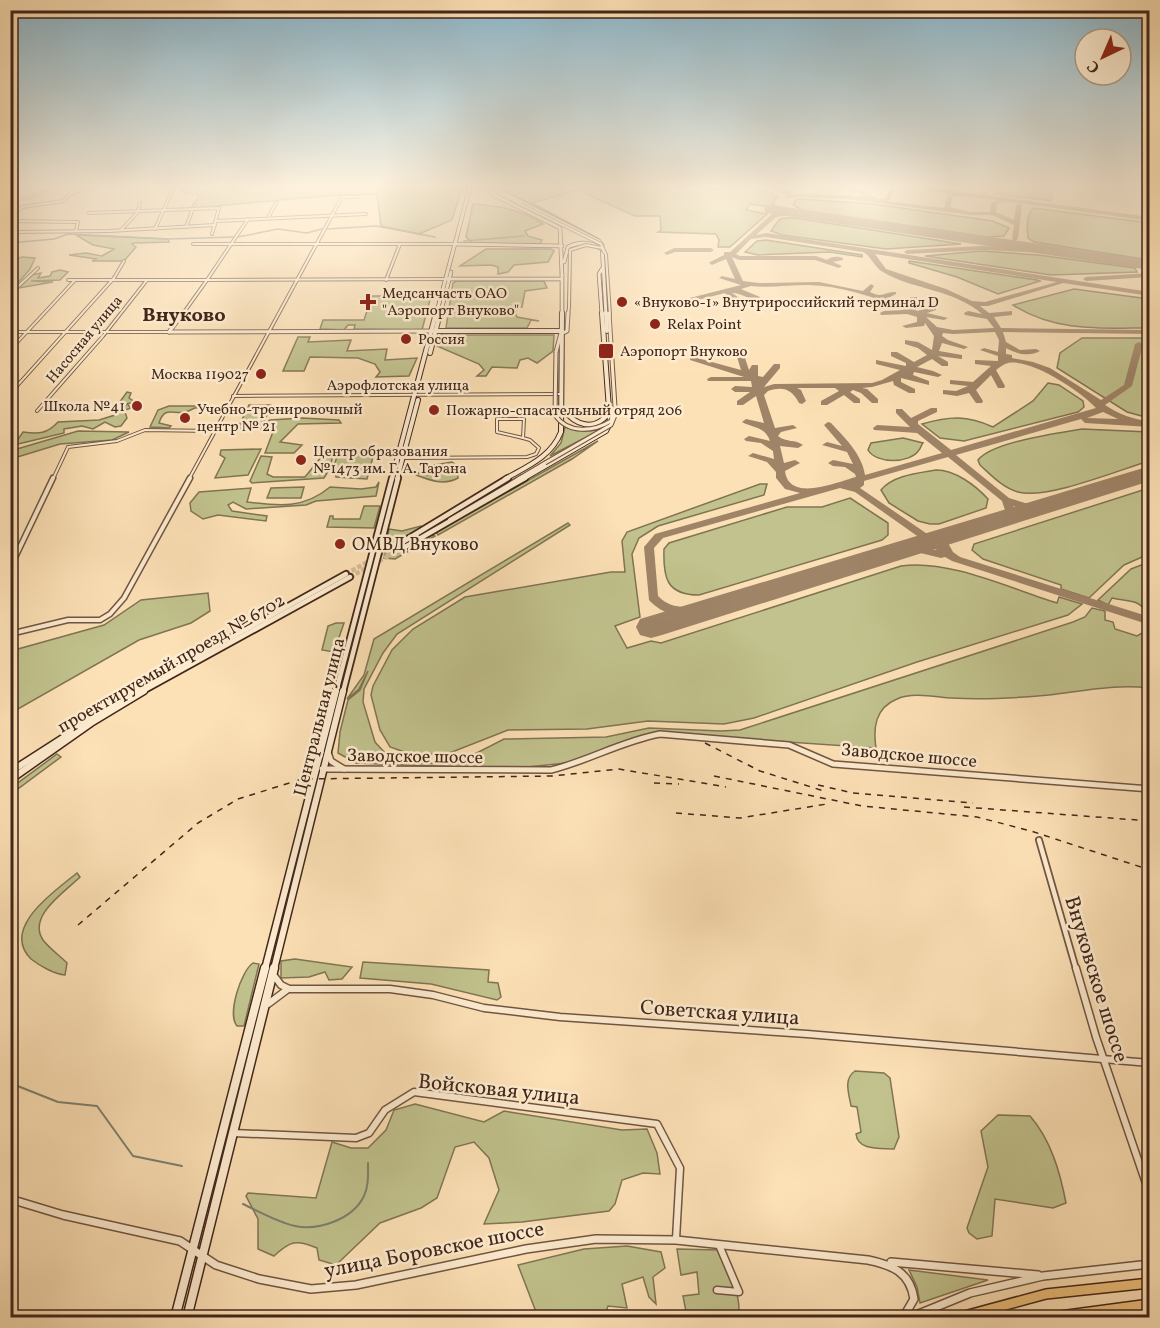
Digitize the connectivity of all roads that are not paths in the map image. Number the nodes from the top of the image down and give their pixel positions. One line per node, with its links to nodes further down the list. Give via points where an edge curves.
1 (228, 249): 20 (street)
2 (313, 249): 21 (street)
3 (398, 249): 22 (street)
4 (455, 249): 17 (main road, Центральная улица)
5 (562, 249): 14 (main road)
6 (569, 249): 14 (main road)
7 (572, 249): 32 (street, bridge, via 567,331)
8 (602, 249): 40 (main road, via 599,274)
9 (603, 249): 11 (street, bridge)
10 (604, 249): 11 (street, bridge)
11 (606, 255): 38 (street)
12 (124, 261): 15 (street)
13 (38, 267): 24 (street)
14 (562, 267): 23 (main road)
15 (112, 279): 16 (street); 19 (street); 29 (street)
16 (147, 279): 20 (street); 30 (street, Насосная улица)
17 (447, 279): 22 (street); 23 (main road); 26 (main road, Центральная улица)
18 (68, 280): 19 (street)
19 (76, 280): 28 (street)
20 (207, 280): 21 (street); 31 (street)
21 (297, 280): 22 (street); 25 (street)
22 (387, 280)
23 (562, 281): 32 (main road)
24 (10, 294)
25 (269, 331): 26 (street); 31 (street); 36 (street)
26 (434, 331): 32 (main road); 37 (main road, Центральная улица)
27 (10, 332): 28 (street)
28 (30, 332): 29 (street); 33 (street)
29 (67, 332): 30 (street); 34 (street)
30 (106, 332): 31 (street); 41 (street, Насосная улица)
31 (169, 332)
32 (563, 332): 35 (main road); 38 (street, bridge, via 556,352 555,414 560,422 574,428 598,428 611,421)
33 (10, 350)
34 (16, 387)
35 (562, 394): 37 (street, Аэрофлотская улица); 39 (main road)
36 (233, 396): 37 (street, Аэрофлотская улица); 42 (street)
37 (418, 396): 44 (main road, Центральная улица)
38 (615, 407): 45 (street, bridge, via 616,417 611,425)
39 (562, 409): 40 (main road, via 569,419 585,425 603,421); 45 (main road, via 559,438 544,457 475,496 403,545)
40 (609, 410): 45 (main road, via 609,426 598,437)
41 (37, 411)
42 (213, 431): 46 (street, via 145,430 117,441 68,447); 47 (street, via 124,598 104,618 68,620)
43 (523, 439): 43 (street, via 497,432 497,419 524,419); 44 (street, via 538,445 536,454 527,458)
44 (401, 458): 48 (main road, Центральная улица); 49 (main road, Центральная улица)
45 (438, 528)
46 (10, 568)
47 (10, 634)
48 (328, 751): 49 (main road, Центральная улица); 50 (street, via 333,763)
49 (320, 767): 50 (street, Заводское шоссе); 55 (main road, Центральная улица); 65 (main road, Центральная улица)
50 (349, 771): 53 (street, Заводское шоссе, via 551,770 660,734 789,745 833,764)
51 (10, 772): 52 (main road, проектируемый проезд № 6702, via 116,702 348,576 125,702)
52 (10, 780)
53 (1149, 789)
54 (1039, 840): 58 (street, Внуковское шоссе)
55 (273, 971): 56 (street, via 276,980); 57 (main road, Центральная улица)
56 (289, 988): 57 (street); 58 (street, Советская улица, via 390,989 492,1010 560,1017)
57 (264, 1008): 60 (main road, Центральная улица)
58 (1102, 1058): 59 (street, Советская улица); 61 (street, Внуковское шоссе)
59 (1149, 1063)
60 (233, 1133): 63 (street, Войсковая улица, via 356,1138 369,1133 385,1110 414,1092 657,1124 680,1168); 66 (main road, Центральная улица)
61 (1149, 1195)
62 (10, 1199): 65 (street, улица Боровское шоссе, via 180,1241)
63 (676, 1240): 64 (street, улица Боровское шоссе); 66 (street, улица Боровское шоссе, via 596,1239 556,1244 324,1289 259,1279 216,1265)
64 (718, 1244): 67 (street, улица Боровское шоссе); 71 (street, via 739,1292)
65 (193, 1248): 66 (street, улица Боровское шоссе); 73 (main road)
66 (202, 1255): 74 (main road, Центральная улица)
67 (879, 1262): 69 (street, улица Боровское шоссе); 75 (street, via 898,1268 910,1282 914,1299)
68 (1149, 1264): 69 (street)
69 (1043, 1276): 76 (street, via 970,1293)
70 (1149, 1283): 77 (main road, via 1046,1294)
71 (717, 1290)
72 (1149, 1304): 78 (main road)
73 (176, 1317)
74 (187, 1317)
75 (903, 1317)
76 (909, 1317)
77 (957, 1317)
78 (1045, 1317)

